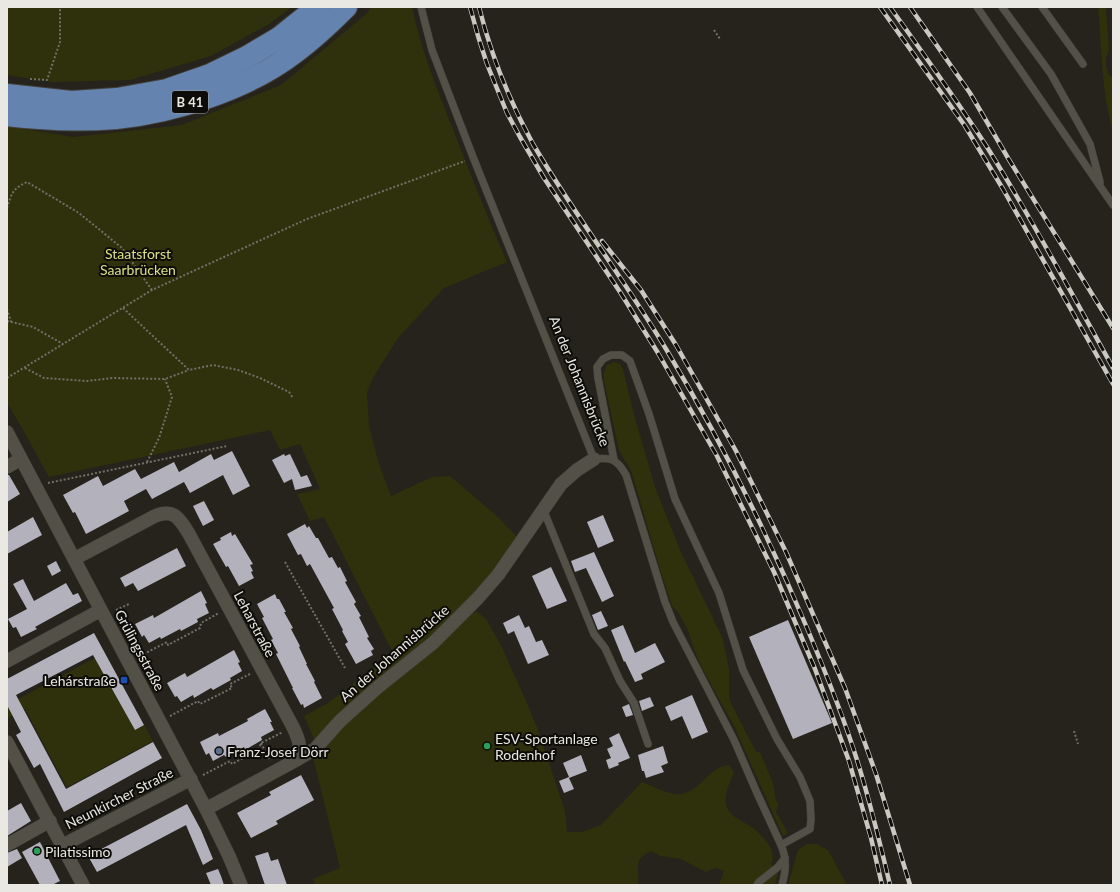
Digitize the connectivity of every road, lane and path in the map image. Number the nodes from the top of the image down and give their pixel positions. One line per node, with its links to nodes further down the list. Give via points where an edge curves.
1 (60, 7): 11 (path, via 60,42)
2 (318, 7): 12 (highway, B 41, via 279,38 247,57 210,75 168,90 71,102)
3 (346, 7): 13 (highway, B 41, via 293,54 259,75 217,94 167,109 116,118 67,120)
4 (421, 7): 14 (lane, An der Johannisbrücke, via 432,50)
5 (977, 7): 15 (lane)
6 (1002, 7): 15 (lane, via 1051,74 1090,144)
7 (1042, 7): 10 (lane)
8 (714, 30): 9 (path)
9 (720, 39)
10 (1083, 64)
11 (47, 80)
12 (7, 95)
13 (7, 115)
14 (473, 157): 18 (path, via 307,218); 32 (lane, An der Johannisbrücke)
15 (1101, 187): 16 (lane)
16 (1113, 205)
17 (7, 208): 18 (path, via 14,190 26,182 79,213 122,248)
18 (152, 290): 19 (path)
19 (123, 308): 23 (path); 25 (path)
20 (7, 309): 22 (path)
21 (7, 321): 22 (path)
22 (12, 322): 23 (path, via 33,327)
23 (63, 344): 24 (path)
24 (25, 368): 26 (path); 27 (path, via 44,378 87,381 112,378)
25 (189, 370): 27 (path); 28 (path, via 213,365 238,370 289,392)
26 (7, 378)
27 (165, 379): 34 (path, via 172,397 159,438)
28 (294, 398)
29 (7, 432): 31 (street, Grülingsstraße)
30 (227, 446): 34 (path)
31 (21, 459): 35 (street); 36 (street, Grülingsstraße)
32 (594, 459): 33 (lane); 37 (street, An der Johannisbrücke, via 561,484)
33 (614, 460): 60 (lane, via 626,475 673,622 734,740); 60 (lane, via 597,367 603,359 611,355 622,355 630,361 638,381 675,499 719,593 743,670 777,739 800,777 810,801 810,829)
34 (147, 462): 36 (path)
35 (7, 466)
36 (35, 486): 38 (street, Grülingsstraße)
37 (543, 508): 51 (lane, via 594,634 605,648 620,681 634,703); 53 (street, An der Johannisbrücke, via 498,575 478,598 433,643 340,721 315,749)
38 (74, 559): 40 (street, Leharstraße, via 155,516 175,516 182,522); 41 (street, Grülingsstraße)
39 (285, 562): 45 (path)
40 (229, 608): 43 (path, via 201,623 200,628); 44 (street, Leharstraße)
41 (101, 610): 42 (street); 43 (street, Grülingsstraße)
42 (7, 661)
43 (129, 662): 46 (street, Grülingsstraße)
44 (261, 668): 46 (path, via 230,684 232,688 200,704 198,701); 47 (street, Leharstraße)
45 (345, 668)
46 (160, 721): 55 (street, Grülingsstraße)
47 (293, 727): 50 (path); 53 (street, Leharstraße, via 299,739)
48 (1074, 731): 52 (path)
49 (7, 742): 57 (street, Neunkircher Straße)
50 (261, 744): 54 (path); 55 (path, via 259,749 232,764 230,761)
51 (648, 744)
52 (1078, 744)
53 (298, 759): 54 (street)
54 (276, 770): 56 (street)
55 (191, 779): 56 (street, Grülingsstraße); 59 (street, Neunkircher Straße)
56 (206, 809): 63 (street, Grülingsstraße)
57 (50, 821): 58 (street); 59 (street, Neunkircher Straße)
58 (7, 845)
59 (63, 845): 62 (street, Neunkircher Straße)
60 (781, 845): 61 (lane)
61 (785, 858): 64 (lane); 65 (lane, via 786,870)
62 (83, 885)
63 (241, 885)
64 (757, 885)
65 (782, 885)

